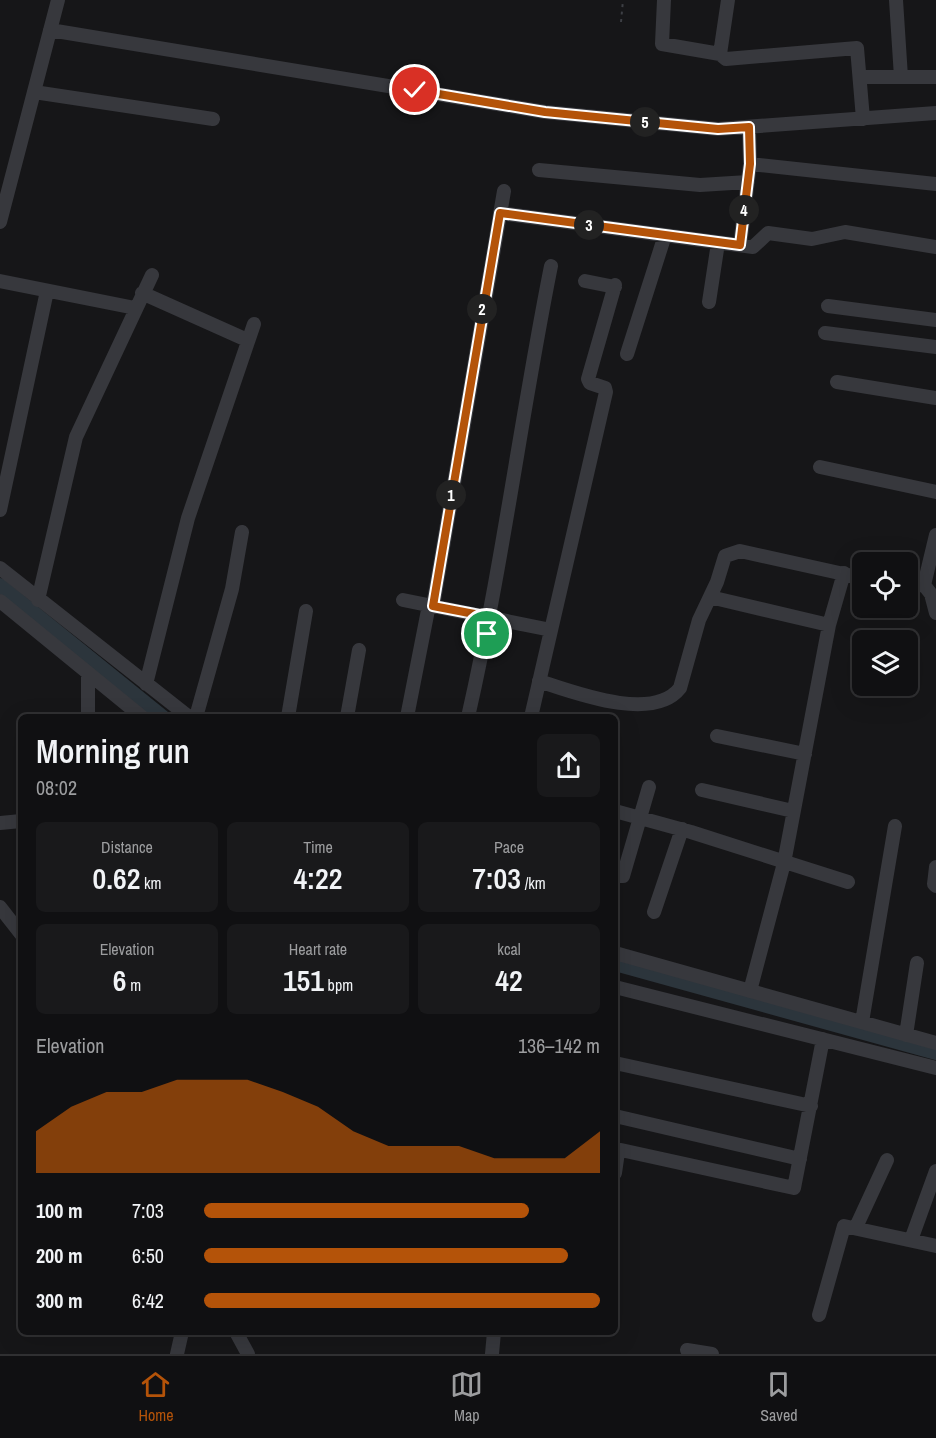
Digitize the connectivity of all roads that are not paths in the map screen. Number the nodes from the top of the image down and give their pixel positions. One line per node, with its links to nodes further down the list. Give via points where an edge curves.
1 (58, 0): 5 (street)
2 (664, 0): 6 (street, via 662,44)
3 (728, 0): 6 (street)
4 (896, 0): 9 (street)
5 (50, 30): 10 (street); 14 (street, via 545,112 718,129)
6 (720, 54): 8 (street, via 726,59 857,48)
7 (936, 76): 9 (street)
8 (860, 77): 9 (street); 13 (street)
9 (901, 77)
10 (34, 92): 12 (street); 21 (street)
11 (936, 113): 13 (street)
12 (213, 119)
13 (863, 119): 14 (street)
14 (749, 127): 15 (street)
15 (750, 164): 17 (street); 18 (street)
16 (539, 170): 17 (street, via 700,185)
17 (748, 182): 24 (street)
18 (936, 184)
19 (504, 191): 20 (street)
20 (500, 213): 22 (street); 56 (street)
21 (0, 222)
22 (664, 235): 23 (street); 40 (street)
23 (718, 243): 24 (street); 32 (street)
24 (740, 245): 25 (street, via 753,247 768,233 812,239 845,232)
25 (936, 247)
26 (551, 266): 59 (street)
27 (152, 275): 31 (street)
28 (0, 281): 30 (street)
29 (585, 281): 61 (street, via 615,286 588,379 606,392)
30 (47, 291): 34 (street); 45 (street)
31 (142, 293): 34 (street); 38 (street)
32 (709, 302)
33 (828, 306): 35 (street)
34 (135, 308): 53 (street, via 76,437)
35 (936, 320)
36 (254, 324): 38 (street)
37 (825, 333): 39 (street)
38 (248, 339): 65 (street, via 188,518)
39 (936, 347)
40 (627, 354)
41 (837, 382): 42 (street)
42 (936, 398)
43 (820, 467): 44 (street)
44 (936, 492)
45 (0, 510)
46 (242, 532): 69 (street, via 232,589)
47 (936, 535): 51 (street)
48 (0, 568): 53 (street)
49 (844, 573): 50 (street); 52 (street, via 740,551 725,556); 60 (street)
50 (852, 575)
51 (928, 583): 58 (street)
52 (710, 597): 60 (street); 64 (street, via 680,688 662,702 613,704)
53 (38, 600): 65 (street)
54 (403, 600): 56 (street)
55 (0, 601): 63 (street)
56 (431, 605): 59 (street); 72 (street)
57 (306, 611): 70 (street)
58 (936, 614)
59 (490, 617): 61 (street); 73 (street)
60 (829, 625): 76 (street)
61 (551, 630): 64 (street)
62 (359, 650): 71 (street)
63 (88, 673): 66 (street); 67 (street)
64 (539, 681): 74 (street)
65 (146, 684): 68 (street)
66 (88, 714)
67 (138, 714)
68 (185, 714)
69 (197, 714)
70 (289, 714)
71 (348, 714)
72 (409, 714)
73 (469, 714)
74 (532, 714)
75 (717, 736): 76 (street)
76 (805, 754): 79 (street)
77 (649, 787): 81 (street)
78 (702, 790): 79 (street)
79 (794, 811): 86 (street)
80 (618, 812): 81 (street)
81 (641, 818): 85 (street); 88 (street, via 623,876)
82 (18, 821): 83 (street)
83 (0, 823)
84 (895, 825): 98 (street)
85 (682, 830): 86 (street); 92 (street)
86 (784, 863): 89 (street); 97 (street)
87 (936, 867): 90 (street)
88 (618, 876)
89 (848, 882)
90 (936, 886)
91 (0, 907): 93 (street)
92 (654, 912)
93 (18, 930)
94 (618, 954): 97 (street)
95 (917, 963): 99 (street)
96 (618, 988): 100 (street)
97 (750, 991): 98 (street)
98 (862, 1022): 99 (street)
99 (906, 1035): 101 (street)
100 (823, 1039): 103 (street); 104 (street)
101 (936, 1043)
102 (618, 1064): 104 (street)
103 (936, 1068)
104 (811, 1106): 107 (street)
105 (618, 1117): 107 (street)
106 (618, 1152): 107 (street, via 794,1188)
107 (800, 1159)
108 (887, 1160): 110 (street)
109 (936, 1171): 111 (street)
110 (856, 1227): 111 (street); 113 (street, via 844,1226)
111 (911, 1240): 112 (street)
112 (936, 1246)
113 (819, 1315)
114 (182, 1335): 118 (street)
115 (238, 1335): 119 (street)
116 (494, 1335): 120 (street)
117 (687, 1350): 121 (street)
118 (177, 1354)
119 (248, 1354)
120 (492, 1354)
121 (712, 1354)

